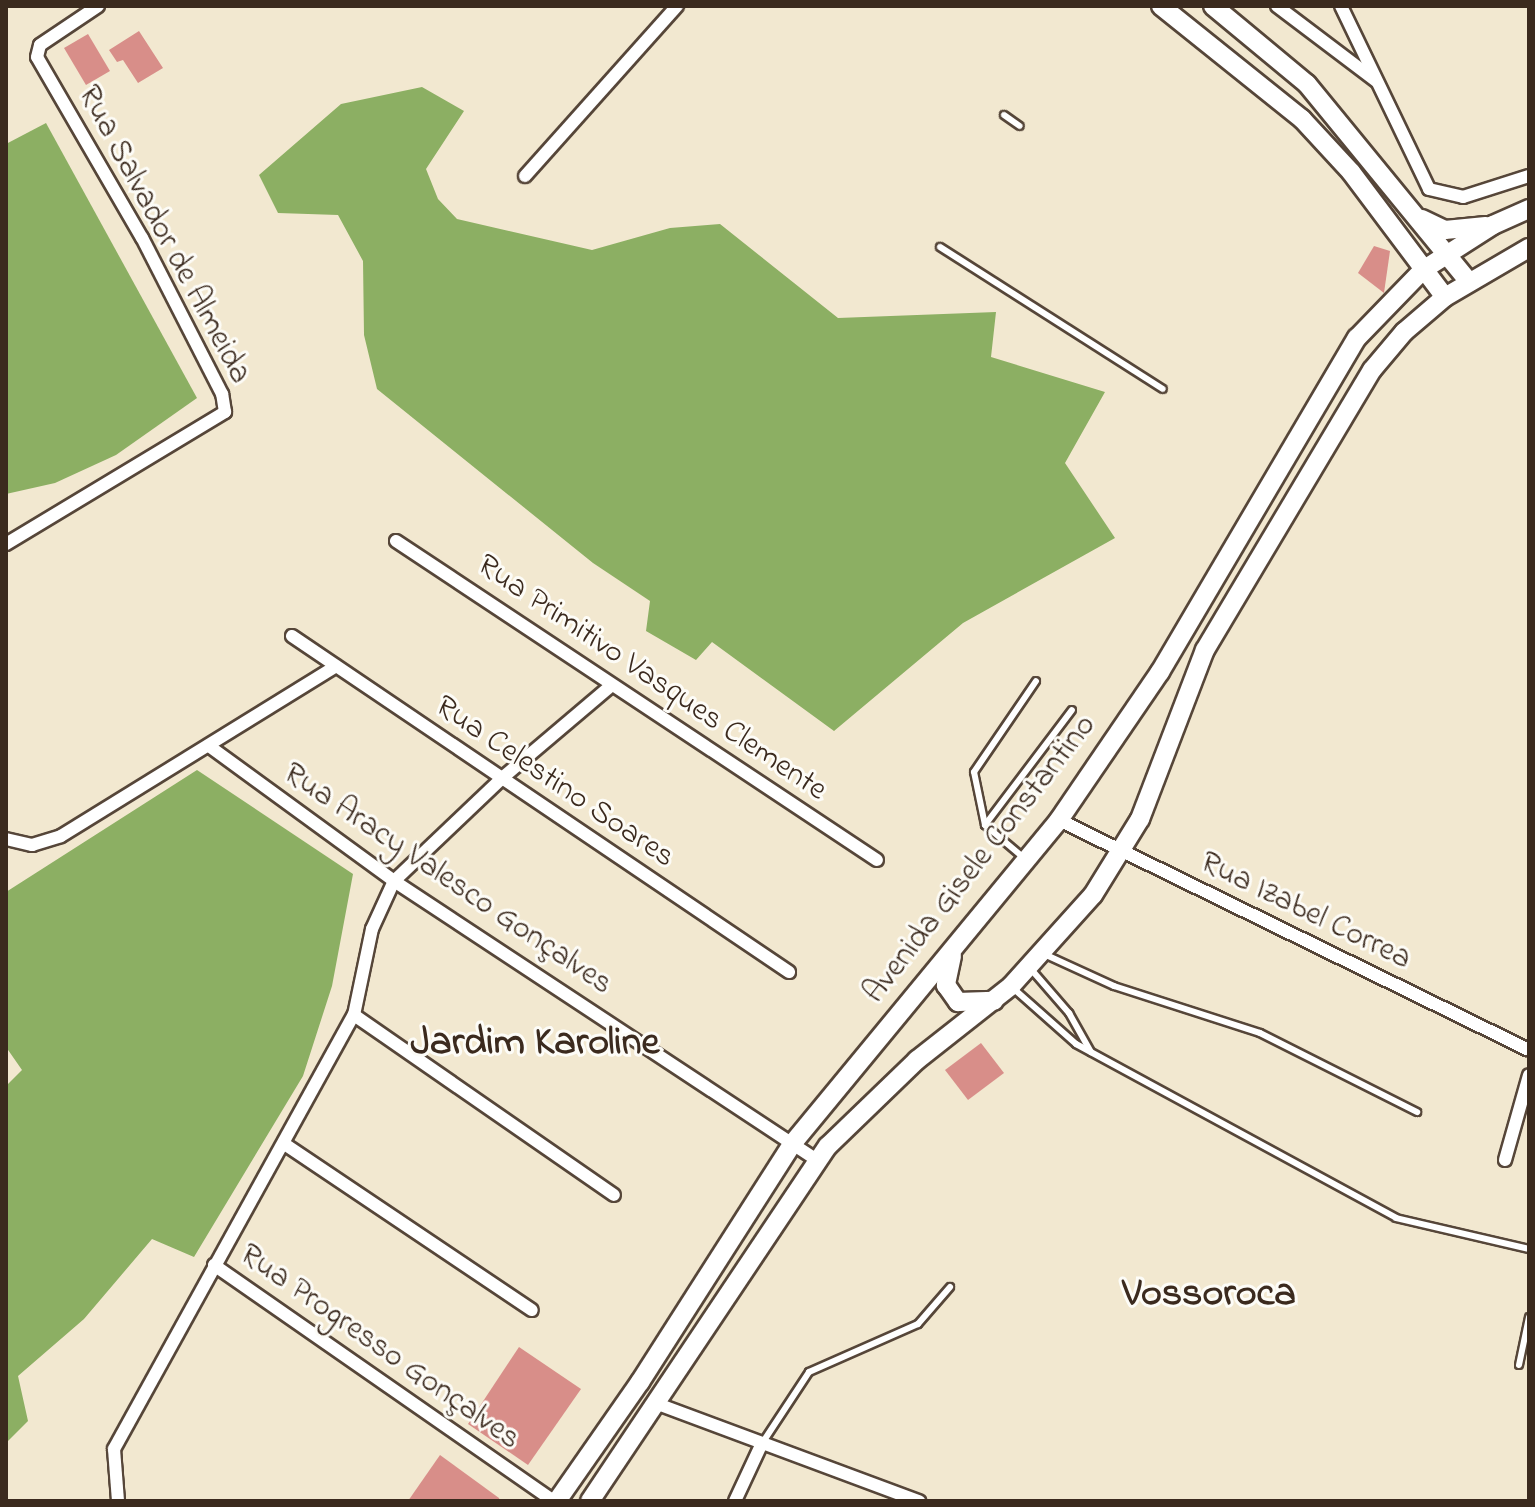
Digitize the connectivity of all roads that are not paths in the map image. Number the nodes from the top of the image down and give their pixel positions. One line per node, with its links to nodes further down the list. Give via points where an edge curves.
1 (98, 6): 23 (street, Rua Salvador de Almeida, via 40,45 37,57 142,238 222,394 225,412)
2 (677, 6): 10 (street)
3 (1161, 6): 18 (main road, via 1302,119 1351,172)
4 (1213, 6): 13 (main road, via 1307,84)
5 (1278, 6): 7 (street)
6 (1341, 6): 7 (street)
7 (1379, 83): 11 (street, via 1429,189 1463,197)
8 (1004, 115): 9 (lane)
9 (1020, 126)
10 (525, 176)
11 (1529, 176)
12 (1529, 209): 14 (main road, Avenida Gisele Constantino)
13 (1417, 215): 14 (main road, via 1445,230); 17 (main road)
14 (1493, 225): 17 (main road, Avenida Gisele Constantino)
15 (940, 247): 21 (lane)
16 (1529, 248): 19 (main road)
17 (1447, 253): 18 (main road, Avenida Gisele Constantino); 19 (main road)
18 (1423, 270): 20 (main road); 31 (main road, Avenida Gisele Constantino, via 1339,363 1160,672)
19 (1468, 281): 20 (main road)
20 (1445, 297): 34 (main road, via 1404,332 1372,370 1237,593 1199,663 1140,819)
21 (1163, 389)
22 (396, 541): 27 (street, Rua Primitivo Vasques Clemente)
23 (6, 544)
24 (292, 636): 25 (street, Rua Celestino Soares)
25 (336, 666): 29 (street); 30 (street, Rua Celestino Soares)
26 (1036, 681): 32 (lane, via 977,761 974,772)
27 (612, 685): 30 (street, Rua Progresso Gonçalves); 35 (street, Rua Primitivo Vasques Clemente)
28 (1072, 710): 32 (lane)
29 (209, 746): 33 (street, via 61,836 32,845); 37 (street, Rua Aracy Valesco Gonçalves)
30 (501, 779): 37 (street, Rua Progresso Gonçalves); 41 (street, Rua Celestino Soares)
31 (1059, 820): 34 (street, Rua Izabel Correa); 36 (main road, Avenida Gisele Constantino)
32 (985, 825): 36 (lane)
33 (6, 839)
34 (1122, 852): 39 (main road); 45 (street, Rua Izabel Correa)
35 (877, 860)
36 (1027, 860): 38 (main road, Avenida Gisele Constantino)
37 (394, 881): 44 (street, Rua Progresso Gonçalves, via 372,929); 49 (street, Rua Aracy Valesco Gonçalves)
38 (952, 954): 43 (main road, via 946,980 958,1002); 49 (main road, Avenida Gisele Constantino)
39 (1044, 954): 40 (main road); 48 (lane, via 1114,986 1260,1033)
40 (1030, 968): 42 (main road); 46 (lane, via 1069,1013)
41 (789, 972)
42 (1011, 986): 43 (main road); 46 (lane)
43 (995, 1001): 51 (main road, via 863,1107)
44 (354, 1015): 50 (street, Rua Progresso Gonçalves); 53 (street)
45 (1529, 1050)
46 (1091, 1052): 54 (lane, via 1396,1218)
47 (1529, 1075): 52 (street)
48 (1417, 1112)
49 (792, 1144): 51 (street, Rua Aracy Valesco Gonçalves); 63 (main road, Avenida Gisele Constantino, via 640,1382)
50 (286, 1145): 55 (street, Rua Progresso Gonçalves); 57 (street)
51 (817, 1160): 60 (main road)
52 (1505, 1160)
53 (614, 1195)
54 (1529, 1249)
55 (214, 1265): 62 (street, via 114,1449); 63 (street, Rua Progresso Gonçalves)
56 (950, 1287): 61 (lane, via 918,1324 809,1372)
57 (532, 1310)
58 (1529, 1317): 59 (lane)
59 (1519, 1365)
60 (655, 1403): 61 (street); 64 (main road)
61 (762, 1443): 65 (street); 66 (street)
62 (118, 1501)
63 (555, 1501)
64 (590, 1501)
65 (735, 1501)
66 (919, 1501)

